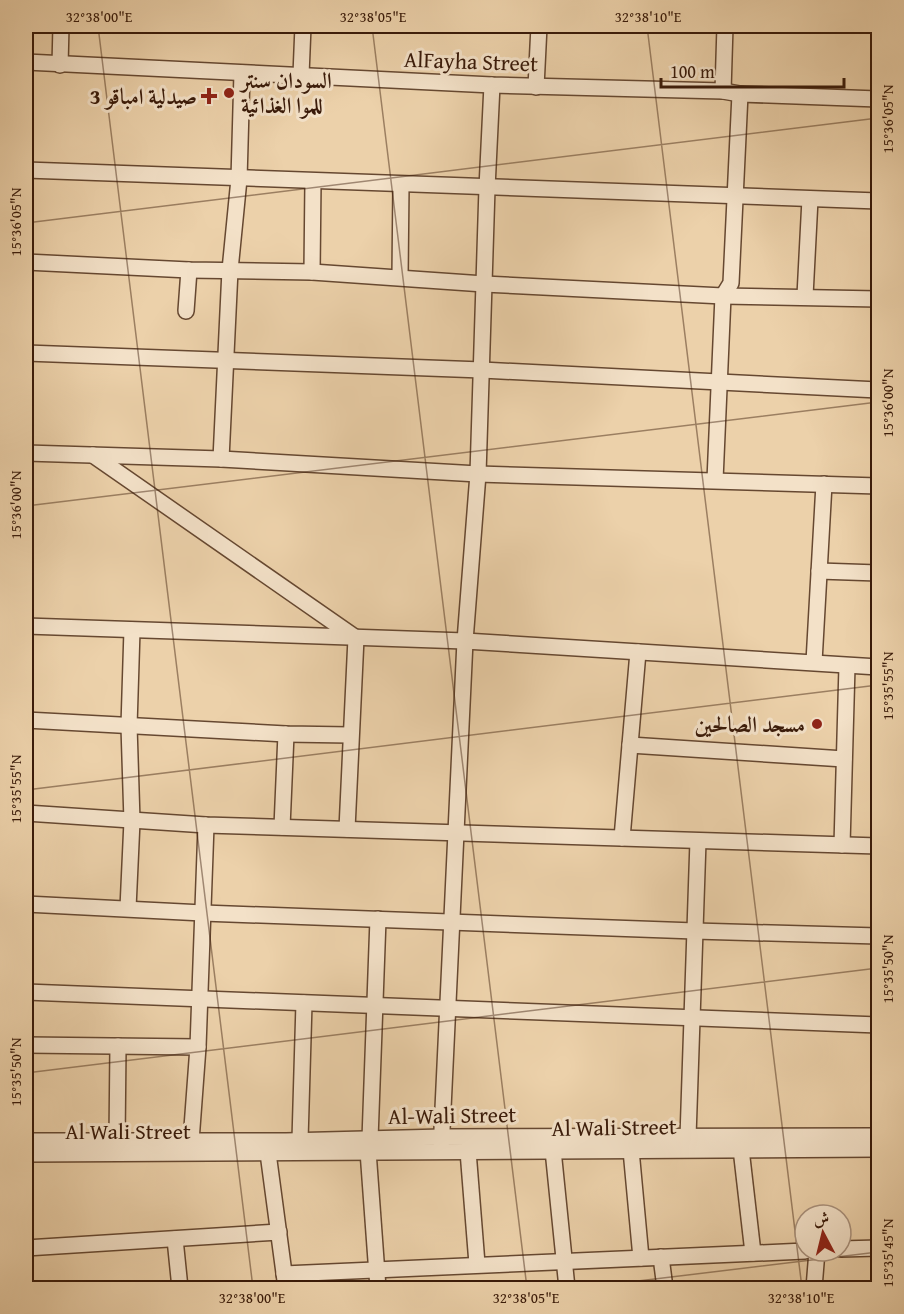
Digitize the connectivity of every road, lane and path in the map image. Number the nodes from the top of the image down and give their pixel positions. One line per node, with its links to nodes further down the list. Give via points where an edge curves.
1 (61, 26): 6 (street)
2 (303, 26): 8 (street)
3 (539, 26): 10 (street)
4 (725, 26): 11 (street)
5 (26, 62): 6 (street, AlFayha Street)
6 (60, 65): 7 (street, AlFayha Street)
7 (242, 73): 8 (street, AlFayha Street); 15 (street)
8 (301, 75): 9 (street, AlFayha Street)
9 (492, 85): 10 (street, AlFayha Street); 18 (street)
10 (536, 87): 11 (street, AlFayha Street)
11 (723, 91): 12 (street, AlFayha Street)
12 (740, 94): 13 (street, AlFayha Street); 19 (street)
13 (879, 99)
14 (26, 170): 15 (street)
15 (239, 179): 16 (street); 24 (street)
16 (313, 182): 17 (street); 25 (street)
17 (401, 185): 18 (street); 26 (street)
18 (487, 188): 19 (street); 27 (street)
19 (736, 197): 20 (street); 28 (street, via 731,283)
20 (810, 200): 21 (street); 29 (street)
21 (879, 201)
22 (26, 262): 23 (street)
23 (189, 270): 24 (street); 31 (street)
24 (230, 270): 25 (street); 33 (street)
25 (312, 272): 26 (street)
26 (400, 277): 27 (street)
27 (484, 284): 28 (street); 34 (street)
28 (723, 296): 29 (street); 35 (street)
29 (805, 296): 30 (street)
30 (879, 299)
31 (186, 311)
32 (26, 353): 33 (street)
33 (226, 361): 34 (street); 39 (street)
34 (482, 370): 35 (street); 40 (street)
35 (720, 381): 36 (street); 41 (street)
36 (879, 390)
37 (26, 453): 38 (street)
38 (93, 455): 39 (street); 48 (street)
39 (221, 459): 40 (street)
40 (478, 474): 41 (street); 49 (street)
41 (715, 480): 42 (street)
42 (824, 484): 43 (street); 44 (street)
43 (879, 486)
44 (819, 571): 45 (street); 51 (street)
45 (879, 573)
46 (26, 626): 47 (street)
47 (132, 630): 48 (street); 55 (street)
48 (356, 638): 49 (street); 57 (street)
49 (465, 641): 50 (street); 65 (street)
50 (638, 652): 51 (street); 58 (street)
51 (814, 662): 52 (street)
52 (847, 666): 53 (street); 59 (street)
53 (879, 667)
54 (26, 720): 55 (street)
55 (129, 726): 56 (street); 61 (street)
56 (286, 734): 57 (street); 63 (street)
57 (350, 735): 64 (street)
58 (630, 745): 59 (street); 66 (street)
59 (844, 759): 68 (street)
60 (26, 813): 61 (street)
61 (132, 820): 62 (street); 71 (street)
62 (206, 825): 63 (street); 72 (street)
63 (282, 827): 64 (street)
64 (347, 829): 65 (street)
65 (457, 833): 66 (street); 74 (street)
66 (622, 838): 67 (street)
67 (698, 841): 68 (street); 75 (street)
68 (842, 845): 69 (street)
69 (879, 846)
70 (26, 904): 71 (street)
71 (128, 908): 72 (street)
72 (203, 913): 73 (street); 78 (street)
73 (378, 919): 74 (street); 80 (street)
74 (453, 922): 75 (street); 81 (street)
75 (695, 931): 76 (street); 82 (street)
76 (879, 936)
77 (26, 992): 78 (street)
78 (199, 999): 79 (street); 86 (street)
79 (304, 1003): 80 (street); 89 (street)
80 (375, 1006): 81 (street); 94 (street)
81 (447, 1009): 82 (street); 93 (street)
82 (692, 1018): 83 (street); 88 (street)
83 (879, 1025)
84 (26, 1045): 85 (street)
85 (118, 1046): 86 (street); 90 (street)
86 (198, 1047): 91 (street)
87 (879, 1136): 88 (street, Al-Wali Street)
88 (687, 1137): 93 (street, Al-Wali Street)
89 (300, 1140): 91 (street, Al-Wali Street); 94 (street, Al-Wali Street)
90 (117, 1141): 91 (street, Al-Wali Street); 92 (street, Al-Wali Street)
91 (191, 1141)
92 (26, 1142)
93 (442, 1144): 94 (street, Al-Wali Street); 99 (street, Al Wali Street)
94 (369, 1145): 100 (street, Al Wali Street); 114 (street)
95 (741, 1149): 96 (street, Al Wali Street); 98 (street, Al Wali Street); 108 (street)
96 (879, 1149)
97 (553, 1150): 98 (street, Al Wali Street); 99 (street, Al Wali Street); 111 (street)
98 (631, 1150): 110 (street)
99 (468, 1151): 113 (street)
100 (268, 1153): 101 (street, Al Wali Street); 102 (street)
101 (26, 1154)
102 (279, 1232): 103 (street); 115 (street)
103 (175, 1239): 104 (street); 116 (street)
104 (26, 1248)
105 (879, 1248): 106 (street)
106 (853, 1249)
107 (793, 1251): 108 (street)
108 (753, 1253): 109 (street)
109 (661, 1257): 110 (street); 119 (street)
110 (641, 1258): 111 (street)
111 (563, 1261): 113 (street); 118 (street)
112 (816, 1263): 120 (street)
113 (477, 1264): 114 (street)
114 (376, 1270): 115 (street); 117 (street)
115 (285, 1281)
116 (180, 1288)
117 (378, 1288)
118 (567, 1288)
119 (664, 1288)
120 (814, 1288)

